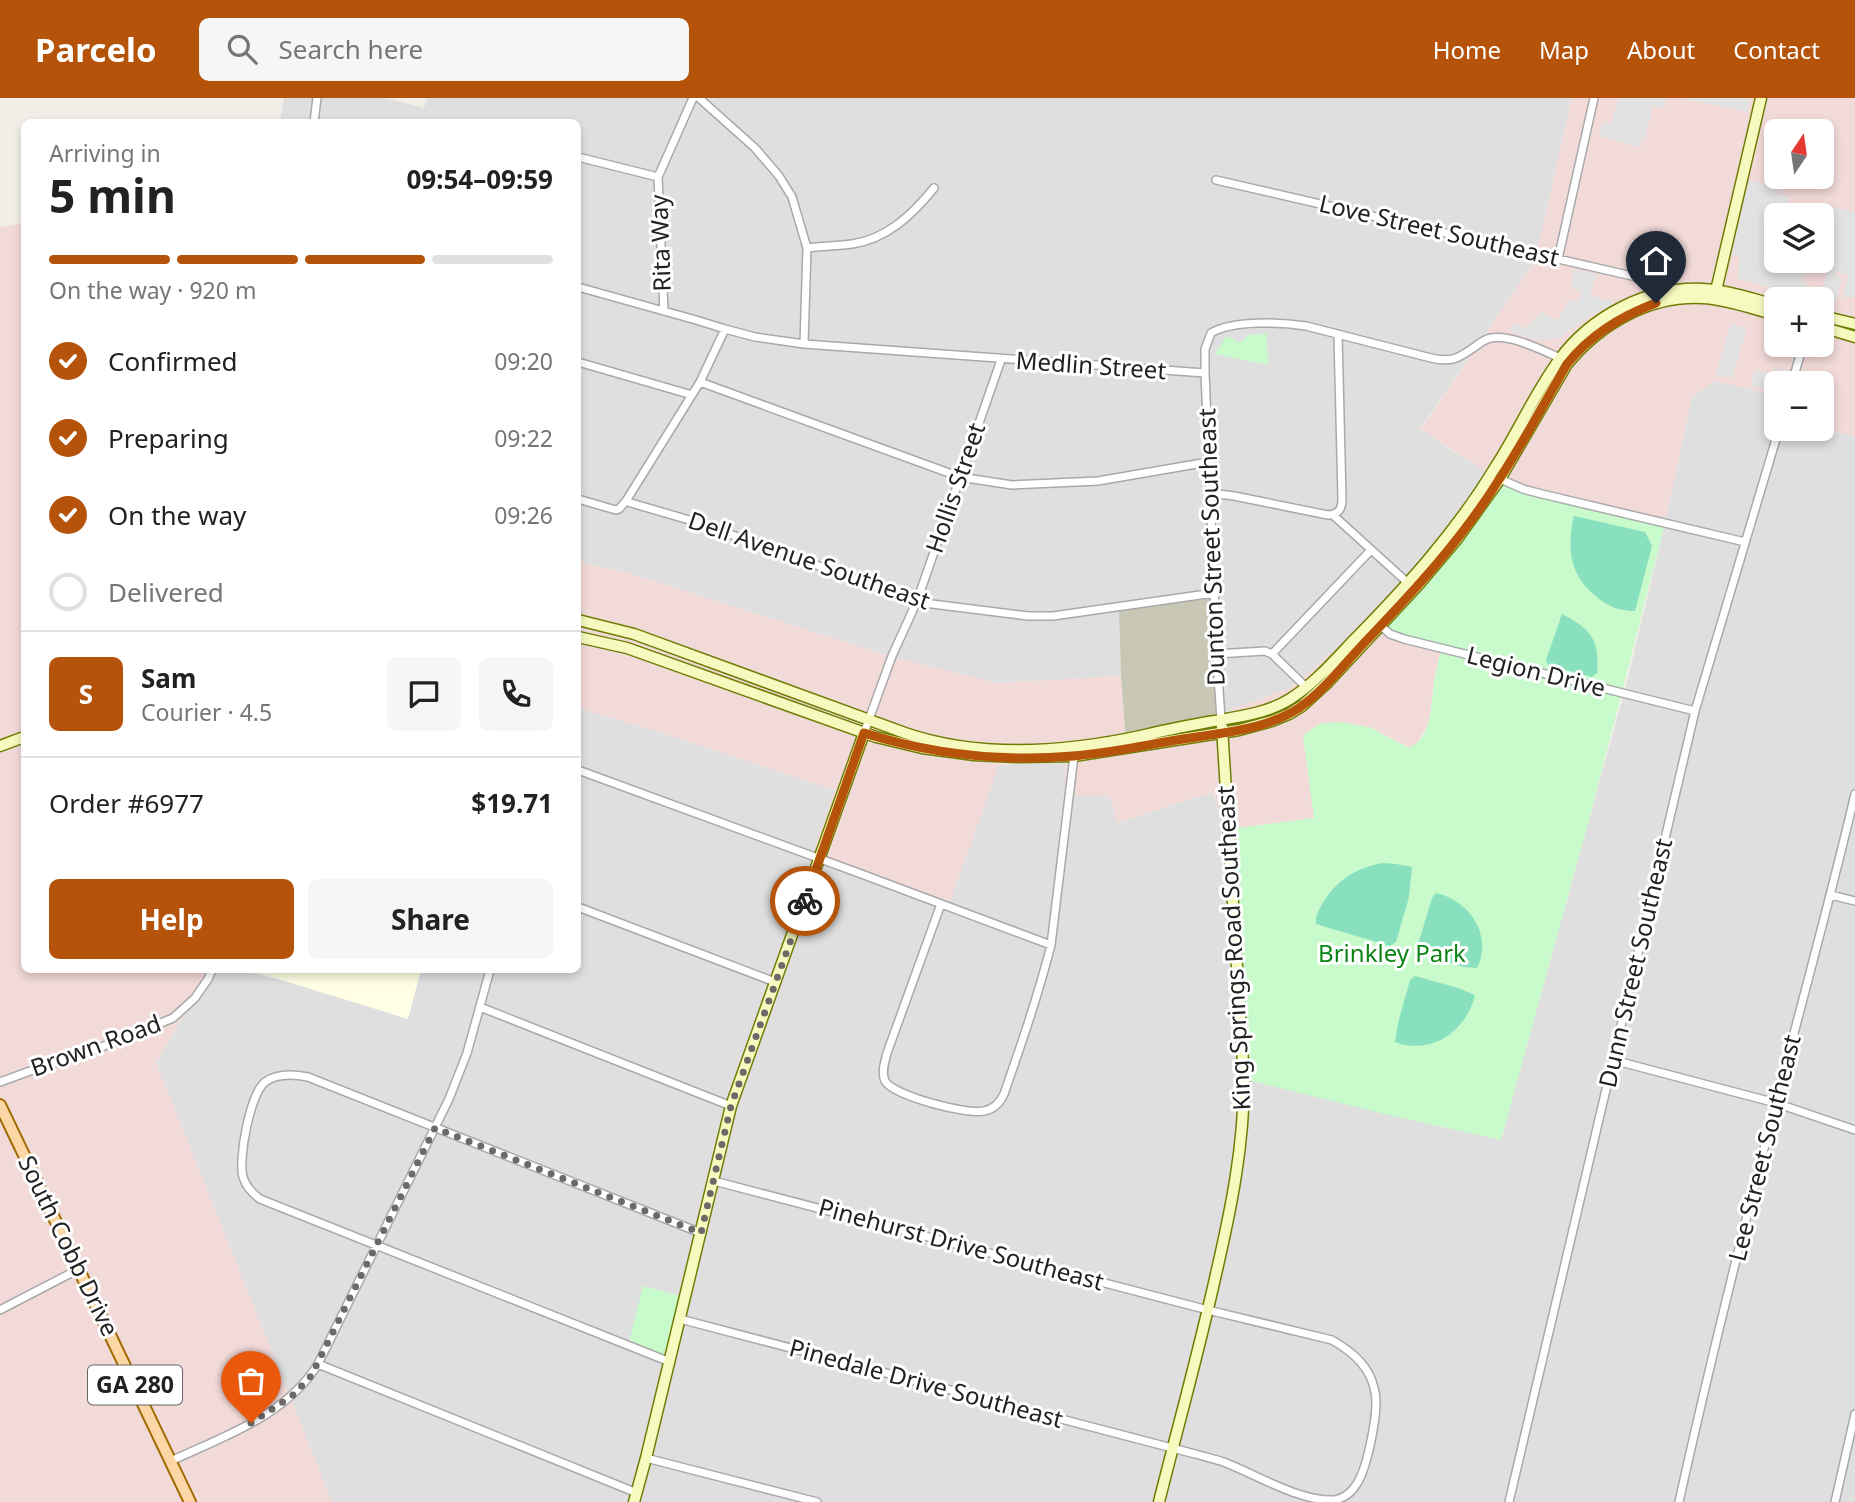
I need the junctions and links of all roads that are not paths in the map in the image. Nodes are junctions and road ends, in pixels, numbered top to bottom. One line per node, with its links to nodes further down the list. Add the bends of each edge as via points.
1 (317, 98): 6 (street)
2 (693, 98): 8 (street, Rita Way)
3 (699, 98): 11 (street, via 779,176 792,197)
4 (1594, 98): 12 (street)
5 (1761, 98): 15 (main road)
6 (314, 119)
7 (581, 159): 8 (street)
8 (658, 177): 17 (street, Rita Way)
9 (1216, 180): 12 (street, Love Street Southeast)
10 (934, 188): 11 (street, via 920,206 878,236 854,244)
11 (807, 248): 25 (street)
12 (1558, 258): 14 (street, Love Street Southeast, via 1643,279)
13 (581, 288): 17 (street, Medlin Street)
14 (1656, 294): 15 (main road, via 1683,289); 26 (main road, via 1611,313)
15 (1715, 295): 16 (main road); 18 (main road); 35 (main road, via 1656,303 1631,312 1593,337 1567,364)
16 (1764, 303)
17 (664, 311): 21 (street, Medlin Street)
18 (1764, 311)
19 (1834, 319): 20 (main road)
20 (1855, 324)
21 (725, 329): 25 (street, Medlin Street); 30 (street)
22 (1834, 331): 24 (main road)
23 (1338, 334): 26 (street, via 1443,361 1499,337); 29 (street, via 1271,323 1218,329 1207,341); 39 (street, via 1342,499 1341,510)
24 (1855, 337)
25 (804, 344): 27 (street, Medlin Street)
26 (1560, 358): 42 (main road, via 1478,496)
27 (1001, 360): 29 (street, Medlin Street); 34 (street, Hollis Street)
28 (581, 363): 31 (street)
29 (1205, 373): 33 (street, Dunton Street Southeast)
30 (700, 382): 31 (street); 34 (street)
31 (692, 395): 38 (street)
32 (1775, 441): 40 (street, Dunn Street Southeast)
33 (1208, 462): 34 (street, via 1098,481 1012,485); 36 (street, Dunton Street Southeast)
34 (960, 477): 44 (street, Hollis Street)
35 (1500, 479): 40 (street, via 1542,494); 46 (main road, via 1439,561)
36 (1210, 493): 39 (street); 43 (street, Dunton Street Southeast)
37 (581, 500): 38 (street, Dell Avenue Southeast, via 616,510)
38 (626, 502): 44 (street, Dell Avenue Southeast, via 696,522)
39 (1333, 515): 41 (street)
40 (1745, 542): 51 (street, Dunn Street Southeast)
41 (1371, 550): 42 (street); 49 (street)
42 (1408, 583): 50 (main road)
43 (1214, 593): 44 (street, Dell Avenue Southeast, via 1053,616); 48 (street, Dunton Street Southeast)
44 (917, 601): 52 (street, Hollis Street)
45 (581, 621): 52 (main road, via 634,634)
46 (1381, 626): 51 (street, Legion Drive, via 1404,639); 55 (main road, via 1301,706 1272,721)
47 (581, 638): 54 (main road, via 627,648)
48 (1216, 654): 49 (street); 53 (street, Dunton Street Southeast)
49 (1272, 654): 50 (street)
50 (1306, 687): 53 (main road, via 1271,708)
51 (1695, 711): 71 (street, Dunn Street Southeast)
52 (869, 718): 53 (main road, via 934,741 1019,749 1073,747); 54 (street, Hollis Street)
53 (1221, 720): 55 (main road, King Springs Road Southeast)
54 (864, 733): 58 (main road, via 974,755); 61 (main road)
55 (1223, 733): 58 (main road); 83 (main road, King Springs Road Southeast, via 1244,1100 1236,1179)
56 (21, 738): 57 (main road)
57 (0, 746)
58 (1074, 756): 66 (street)
59 (581, 771): 61 (street)
60 (1855, 794): 62 (street, Lee Street Southeast)
61 (820, 858): 64 (street); 69 (main road)
62 (1830, 895): 63 (street); 73 (street, Lee Street Southeast)
63 (1855, 901)
64 (940, 904): 66 (street); 66 (street, via 884,1065 885,1080 900,1092 974,1112 1001,1101)
65 (581, 908): 69 (street)
66 (1051, 945)
67 (211, 973): 72 (street, Brown Road, via 195,999 173,1017 82,1055)
68 (489, 973): 70 (street)
69 (775, 982): 75 (main road)
70 (480, 1007): 75 (street); 76 (street, via 461,1069)
71 (1613, 1060): 73 (street); 95 (street, Dunn Street Southeast)
72 (0, 1082)
73 (1776, 1103): 77 (street); 96 (street, Lee Street Southeast)
74 (0, 1105): 81 (main road, South Cobb Drive / GA 280)
75 (731, 1106): 78 (main road)
76 (435, 1128): 79 (street); 80 (street); 80 (street, via 297,1075 272,1078 256,1095 241,1167 251,1192)
77 (1855, 1130)
78 (714, 1181): 79 (main road); 83 (street, Pinehurst Drive Southeast)
79 (701, 1233): 84 (main road)
80 (376, 1245): 85 (street); 86 (street)
81 (79, 1269): 82 (street); 90 (main road, South Cobb Drive / GA 280)
82 (0, 1310)
83 (1208, 1310): 88 (main road, King Springs Road Southeast); 88 (street, Pinehurst Drive Southeast, via 1332,1340 1363,1364 1376,1400 1365,1464 1348,1495 1317,1502 1293,1496 1226,1463)
84 (680, 1319): 85 (main road); 88 (street, Pinedale Drive Southeast)
85 (670, 1362): 89 (main road)
86 (318, 1364): 90 (street, via 302,1387 280,1405); 91 (street)
87 (1855, 1414): 97 (street)
88 (1173, 1448): 94 (main road, King Springs Road Southeast)
89 (646, 1458): 91 (main road); 93 (street)
90 (171, 1461): 92 (main road, South Cobb Drive / GA 280)
91 (635, 1498)
92 (190, 1502)
93 (817, 1502)
94 (1159, 1502)
95 (1509, 1502)
96 (1679, 1502)
97 (1835, 1502)

